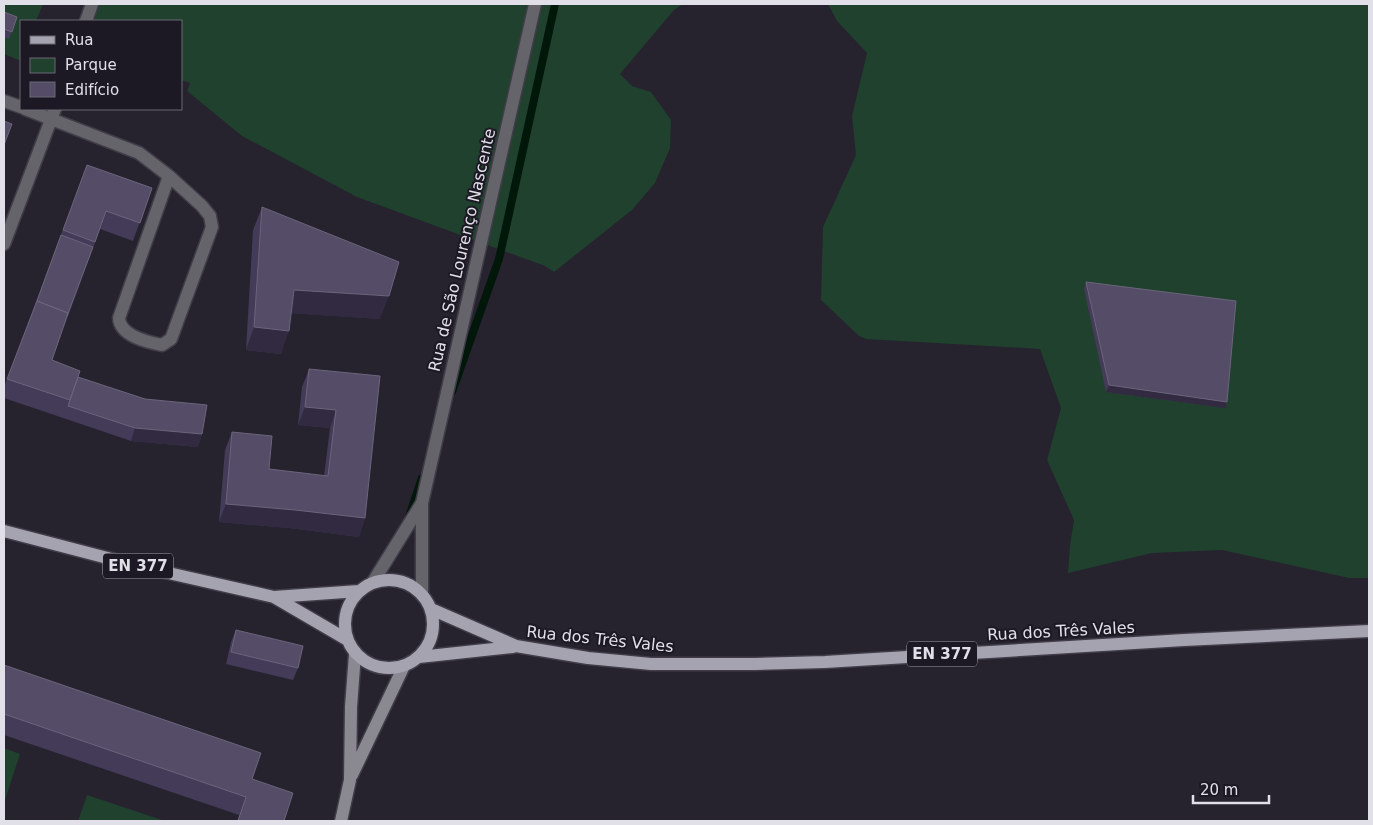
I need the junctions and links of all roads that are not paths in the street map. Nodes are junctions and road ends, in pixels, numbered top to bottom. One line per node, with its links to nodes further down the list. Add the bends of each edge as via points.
1 (92, 4): 3 (street)
2 (535, 4): 10 (street, Rua de São Lourenço Nascente)
3 (86, 20)
4 (4, 100): 5 (street)
5 (20, 107)
6 (31, 110): 7 (street)
7 (53, 114): 8 (street, via 132,150); 9 (street)
8 (169, 176): 8 (street, via 119,318 122,328 129,334 162,345 173,335 212,227 207,211)
9 (4, 244)
10 (422, 503): 12 (street, Rua de São Lourenço Nascente); 14 (street, Rua de São Lourenço Nascente)
11 (4, 531): 15 (main road, Rua dos Três Vales / EN 377)
12 (373, 582): 13 (main road, Rua dos Três Vales / EN 377); 14 (main road, Rua dos Três Vales / EN 377, via 391,579 408,583)
13 (358, 591): 15 (main road, Rua dos Três Vales / EN 377); 18 (main road, via 348,605 344,622)
14 (422, 594): 16 (main road, Rua dos Três Vales / EN 377)
15 (274, 597): 18 (main road, Rua dos Três Vales / EN 377)
16 (431, 609): 19 (main road, Rua dos Três Vales / EN 377); 21 (main road, Rua dos Três Vales / EN 377, via 432,635)
17 (1369, 631): 19 (main road, Rua dos Três Vales / EN 377, via 755,664 651,664)
18 (346, 639): 20 (main road, Rua dos Três Vales / EN 377)
19 (516, 646): 21 (main road, Rua dos Três Vales / EN 377)
20 (355, 654): 22 (main road, Rua dos Três Vales / EN 377, via 370,665 387,669); 23 (street)
21 (419, 657): 22 (main road, Rua dos Três Vales / EN 377)
22 (404, 666): 23 (street)
23 (350, 780): 24 (street)
24 (341, 821)

